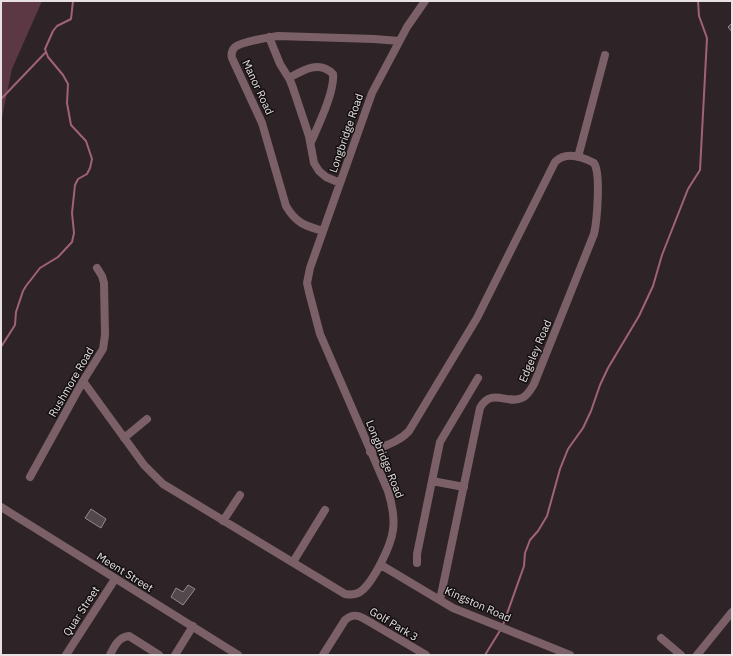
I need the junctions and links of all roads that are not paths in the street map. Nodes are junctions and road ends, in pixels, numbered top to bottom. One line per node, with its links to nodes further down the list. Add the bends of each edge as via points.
1 (425, 1): 3 (street, Longbridge Road)
2 (269, 37): 3 (street, Manor Road); 5 (street); 9 (street, Manor Road, via 239,45 232,50 232,58 262,123 286,206 301,224)
3 (399, 41): 8 (street, Longbridge Road, via 372,93)
4 (605, 55): 7 (street)
5 (289, 78): 6 (street); 6 (street, via 306,69 319,66 333,74 333,83)
6 (310, 142): 8 (street, via 314,163 319,171)
7 (578, 157): 15 (street, Edgeley Road, via 562,156 555,162 477,318 410,430 399,440); 18 (street, Edgeley Road, via 594,162 597,168 597,218 591,242 529,392 516,400 491,398 482,405)
8 (340, 183): 9 (street, Longbridge Road)
9 (323, 231): 15 (street, Longbridge Road, via 310,268 308,292 320,334)
10 (98, 268): 12 (street, Rushmore Road, via 104,283 104,343 100,355)
11 (478, 378): 17 (street, via 440,442)
12 (83, 381): 14 (street, Longbridge Road); 16 (street, Rushmore Road)
13 (146, 419): 14 (street)
14 (124, 438): 22 (street, Longbridge Road, via 157,479)
15 (370, 452): 25 (street, Longbridge Road, via 391,500 394,518 393,532)
16 (30, 478)
17 (432, 481): 18 (street); 24 (street)
18 (464, 487): 27 (street, Edgeley Road)
19 (240, 495): 22 (street)
20 (1, 507): 26 (street, Meent Street)
21 (325, 510): 23 (street)
22 (223, 521): 23 (street, Longbridge Road)
23 (293, 562): 25 (street, Longbridge Road, via 338,590 351,595 365,587)
24 (417, 563)
25 (380, 565): 27 (street, Kingston Road)
26 (115, 579): 29 (street, Meent Street); 31 (street, Quar Street)
27 (440, 600): 38 (street, Kingston Road, via 453,608)
28 (732, 612): 40 (street)
29 (193, 626): 34 (street); 35 (street, Meent Street)
30 (661, 638): 39 (street)
31 (66, 655)
32 (110, 655): 33 (street, via 120,639 128,636)
33 (159, 655)
34 (175, 655)
35 (238, 655)
36 (323, 655): 37 (street, Golf Park 3, via 345,620 356,615)
37 (426, 655)
38 (570, 655)
39 (681, 655)
40 (697, 655)

